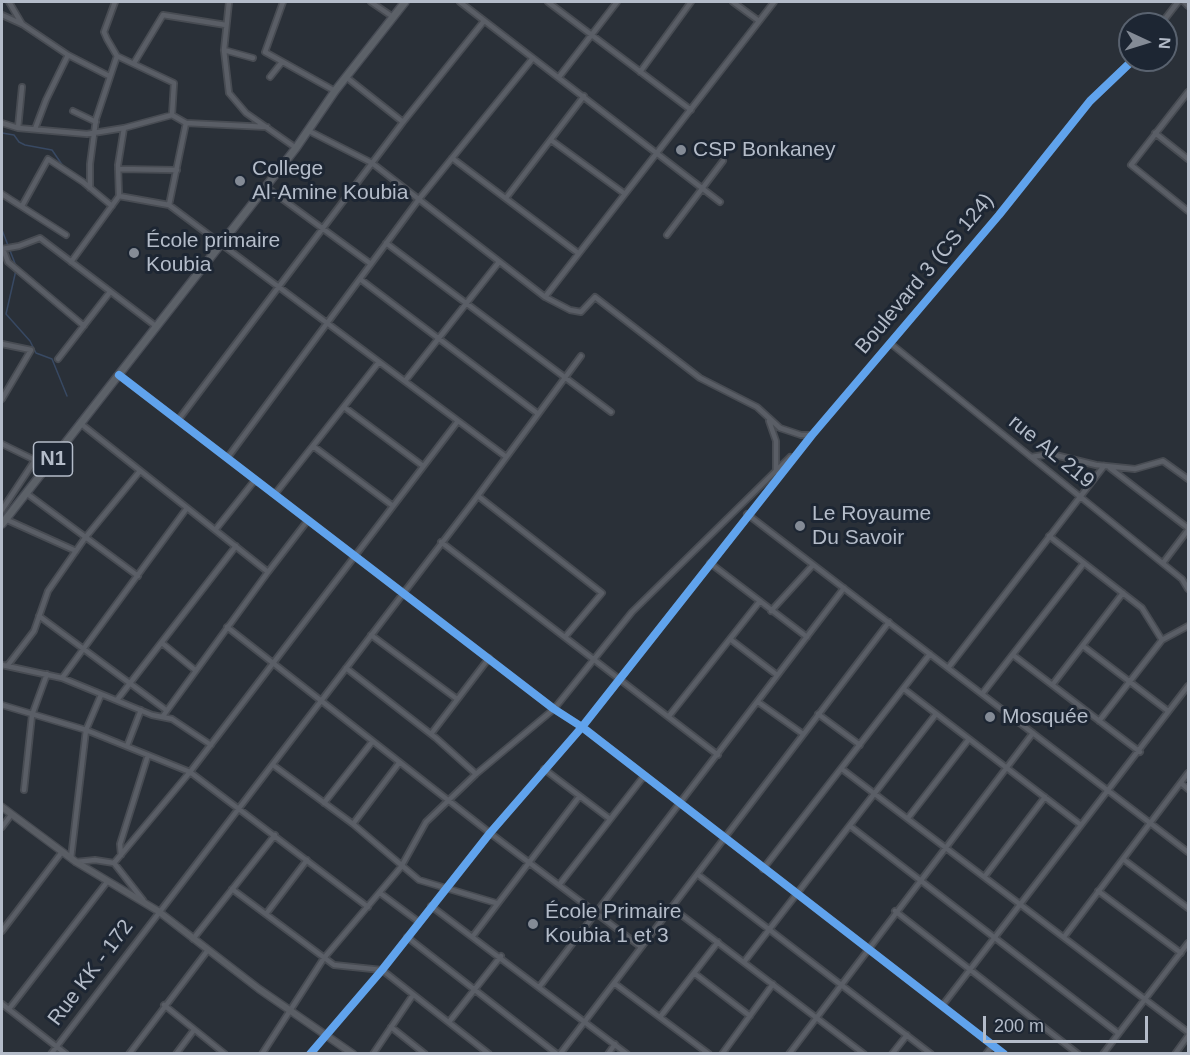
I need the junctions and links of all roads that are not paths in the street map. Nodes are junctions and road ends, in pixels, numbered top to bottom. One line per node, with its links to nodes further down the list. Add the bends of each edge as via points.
1 (9, 2): 19 (street)
2 (113, 2): 24 (street, via 104,32)
3 (229, 2): 20 (street)
4 (283, 2): 27 (street, via 265,51)
5 (370, 2): 16 (street)
6 (405, 2): 16 (main road, N1)
7 (460, 2): 17 (street)
8 (548, 2): 21 (street)
9 (617, 2): 21 (street)
10 (691, 2): 29 (street)
11 (733, 2): 18 (street)
12 (774, 2): 18 (street)
13 (1184, 2): 14 (street)
14 (1188, 6)
15 (2, 15): 19 (street)
16 (393, 17): 33 (main road, N1)
17 (484, 21): 26 (street); 43 (street)
18 (759, 21): 39 (street)
19 (22, 24): 23 (street)
20 (226, 25): 22 (street); 28 (street, via 163,15)
21 (591, 35): 29 (street); 34 (street)
22 (224, 50): 25 (street); 47 (street, via 226,82 233,100)
23 (68, 55): 31 (street); 48 (street)
24 (117, 56): 28 (street); 31 (street)
25 (253, 58)
26 (533, 58): 34 (street); 56 (street)
27 (282, 62): 32 (street); 36 (street)
28 (134, 63): 41 (street, via 174,83)
29 (640, 72): 39 (street)
30 (1120, 72): 94 (street, Boulevard 3 (CS 124), via 1090,101)
31 (109, 76): 42 (street)
32 (270, 77)
33 (346, 77): 36 (main road, N1); 43 (street)
34 (559, 77): 38 (street)
35 (22, 87): 46 (street)
36 (335, 91): 50 (main road, N1)
37 (1188, 94): 52 (street)
38 (584, 96): 53 (street); 55 (street)
39 (691, 110): 55 (street)
40 (73, 111): 42 (street)
41 (172, 115): 45 (street); 49 (street)
42 (96, 122): 51 (street)
43 (404, 122): 59 (street)
44 (2, 123): 46 (street)
45 (186, 123): 47 (street); 61 (street)
46 (18, 128): 48 (street)
47 (267, 128): 54 (street)
48 (35, 129): 51 (street)
49 (124, 129): 51 (street); 60 (street)
50 (309, 131): 54 (main road, N1); 59 (street)
51 (96, 132): 63 (street)
52 (1155, 133): 57 (street); 74 (street, via 1131,165)
53 (551, 140): 66 (street); 68 (street)
54 (296, 147): 62 (main road, N1)
55 (657, 154): 64 (street); 66 (street)
56 (452, 158): 68 (street); 69 (street)
57 (1188, 159)
58 (723, 161): 64 (street)
59 (372, 163): 69 (street); 75 (street)
60 (118, 169): 61 (street); 67 (street)
61 (177, 170): 71 (street)
62 (266, 187): 75 (street); 78 (main road, N1)
63 (90, 188): 72 (street, via 48,159); 73 (street)
64 (702, 188): 70 (street); 77 (street)
65 (2, 194): 72 (street)
66 (625, 194): 81 (street)
67 (119, 196): 71 (street); 73 (street)
68 (506, 198): 81 (street)
69 (419, 199): 79 (street); 83 (street)
70 (720, 202)
71 (169, 205): 78 (street)
72 (22, 206): 76 (street)
73 (112, 206): 82 (street)
74 (1188, 211)
75 (324, 230): 84 (street); 86 (street)
76 (66, 235)
77 (667, 235)
78 (221, 243): 86 (street); 92 (main road, N1)
79 (386, 243): 84 (street); 89 (street)
80 (2, 250): 82 (street, via 40,238); 91 (street, via 8,262)
81 (578, 253): 88 (street)
82 (71, 262): 87 (street)
83 (499, 262): 88 (street); 89 (street)
84 (371, 264): 85 (street)
85 (360, 279): 90 (street); 93 (street)
86 (280, 287): 90 (street); 107 (street)
87 (110, 292): 91 (street); 92 (street)
88 (545, 297): 106 (street, via 581,312 595,297 700,378 757,407)
89 (465, 304): 93 (street); 100 (street)
90 (327, 323): 98 (street); 114 (street)
91 (84, 326): 97 (street)
92 (157, 327): 99 (main road, N1)
93 (438, 338): 101 (street); 105 (street)
94 (890, 343): 110 (street, Boulevard 3 (CS 124)); 116 (street, rue AL 219)
95 (2, 344): 102 (street, via 31,350)
96 (581, 356): 100 (street, Rue KK - 172)
97 (58, 359)
98 (379, 362): 101 (street); 103 (street)
99 (119, 375): 107 (street); 109 (main road, N1)
100 (564, 377): 104 (street); 105 (street, Rue KK - 172)
101 (405, 381): 108 (street)
102 (2, 399)
103 (344, 407): 113 (street); 119 (street)
104 (611, 412)
105 (537, 413): 115 (street, Rue KK - 172)
106 (766, 416): 110 (street, via 790,433); 122 (street, via 776,441)
107 (179, 419): 114 (street)
108 (458, 420): 115 (street); 119 (street)
109 (80, 423): 118 (main road, N1); 121 (street)
110 (812, 435): 111 (street, Boulevard 3 (CS 124))
111 (806, 443): 122 (street); 125 (street, Boulevard 3 (CS 124))
112 (2, 444): 117 (street)
113 (313, 446): 127 (street); 130 (street)
114 (228, 456): 124 (street)
115 (505, 456): 128 (street, Rue KK - 172)
116 (1031, 457): 120 (street, via 1051,454); 129 (street, rue AL 219)
117 (34, 460): 118 (street); 132 (street)
118 (47, 466): 126 (main road, N1)
119 (423, 466): 130 (street)
120 (1106, 466): 123 (street, via 1140,470 1163,460); 129 (street); 136 (street)
121 (140, 471): 131 (street); 139 (street)
122 (776, 471): 125 (street); 171 (street, via 632,612)
123 (1188, 479)
124 (255, 480): 127 (street); 137 (street)
125 (776, 480): 133 (street, Boulevard 3 (CS 124))
126 (26, 493): 135 (main road, N1); 139 (street)
127 (275, 494): 134 (street)
128 (478, 496): 140 (street, Rue KK - 172); 161 (street, via 602,593)
129 (1080, 496): 138 (street); 146 (street, rue AL 219)
130 (393, 506): 143 (street)
131 (187, 508): 137 (street); 149 (street)
132 (2, 510)
133 (747, 514): 144 (street, Boulevard 3 (CS 124)); 147 (street)
134 (308, 520): 143 (street); 148 (street)
135 (3, 521): 142 (street)
136 (1188, 529): 146 (street)
137 (216, 530): 141 (street)
138 (1049, 536): 145 (street); 176 (street)
139 (85, 538): 142 (street); 149 (street)
140 (441, 542): 152 (street, Rue KK - 172); 161 (street)
141 (236, 546): 148 (street); 165 (street)
142 (76, 551): 156 (street, via 48,591)
143 (355, 556): 152 (street); 172 (street)
144 (710, 563): 154 (street); 180 (street, Boulevard 3 (CS 124))
145 (1084, 563): 153 (street); 169 (street)
146 (1163, 563): 151 (street, rue AL 219, via 1182,579)
147 (813, 564): 150 (street); 155 (street)
148 (268, 572): 159 (street)
149 (138, 576): 167 (street)
150 (844, 588): 157 (street); 162 (street)
151 (1188, 590)
152 (403, 592): 160 (street, Rue KK - 172); 170 (street)
153 (1123, 593): 164 (street, via 1144,611); 166 (street)
154 (760, 602): 155 (street); 163 (street)
155 (771, 610): 162 (street)
156 (39, 615): 167 (street); 174 (street, via 34,631)
157 (889, 622): 168 (street); 198 (street)
158 (1188, 626): 164 (street)
159 (227, 627): 172 (street); 177 (street)
160 (370, 635): 175 (street, Rue KK - 172); 189 (street)
161 (565, 637): 171 (street)
162 (807, 637): 179 (street)
163 (730, 639): 179 (street); 202 (street)
164 (1162, 640): 182 (street)
165 (162, 643): 177 (street); 183 (street)
166 (1083, 646): 182 (street); 184 (street)
167 (84, 649): 181 (street); 183 (street)
168 (930, 654): 176 (street); 186 (street)
169 (1013, 655): 184 (street); 187 (street)
170 (489, 658): 189 (street); 194 (street)
171 (594, 659): 180 (street); 194 (street)
172 (273, 663): 191 (street); 211 (street)
173 (2, 665): 174 (street)
174 (8, 665): 178 (street)
175 (346, 668): 191 (street, Rue KK - 172); 207 (street)
176 (948, 668): 187 (street)
177 (195, 670): 196 (street)
178 (47, 674): 181 (street); 200 (street)
179 (777, 675): 192 (street)
180 (618, 677): 202 (street); 204 (street, Boulevard 3 (CS 124))
181 (62, 678): 188 (street)
182 (1130, 681): 197 (street); 203 (street)
183 (130, 684): 190 (street); 196 (street)
184 (1053, 684): 203 (street)
185 (1188, 686): 197 (street)
186 (904, 689): 199 (street); 212 (street)
187 (982, 694): 206 (street)
188 (101, 695): 190 (street); 205 (street)
189 (457, 699): 207 (street)
190 (117, 700): 195 (street)
191 (320, 700): 210 (street); 218 (street, Rue KK - 172)
192 (758, 702): 208 (street); 216 (street)
193 (2, 705): 200 (street)
194 (554, 709): 204 (street); 224 (street)
195 (141, 710): 201 (street); 213 (street)
196 (166, 710): 201 (street)
197 (1168, 711): 214 (street)
198 (818, 714): 208 (street); 212 (street)
199 (936, 714): 209 (street); 230 (street)
200 (32, 715): 205 (street); 228 (street)
201 (163, 716): 211 (street)
202 (669, 716): 216 (street)
203 (1099, 721): 214 (street)
204 (582, 727): 220 (street, Boulevard 3 (CS 124)); 225 (street)
205 (86, 730): 213 (street); 254 (street)
206 (1033, 733): 219 (street); 229 (street)
207 (430, 734): 224 (street)
208 (803, 734): 248 (street)
209 (969, 738): 219 (street); 239 (street)
210 (372, 742): 217 (street); 234 (street)
211 (211, 745): 222 (street)
212 (860, 745): 221 (street)
213 (127, 746): 215 (street)
214 (1140, 752): 229 (street)
215 (148, 755): 222 (street); 252 (street, via 120,844)
216 (718, 755): 235 (street)
217 (399, 763): 233 (street); 242 (street)
218 (273, 765): 234 (street); 237 (street, Rue KK - 172)
219 (1006, 767): 232 (street); 249 (street)
220 (544, 770): 231 (street); 246 (street, Boulevard 3 (CS 124))
221 (842, 770): 230 (street); 259 (street)
222 (190, 772): 237 (street); 252 (street)
223 (1188, 773): 226 (street)
224 (476, 774): 233 (street)
225 (644, 776): 235 (street); 240 (street)
226 (1181, 783): 227 (street); 241 (street)
227 (1188, 789)
228 (24, 790)
229 (1109, 791): 241 (street); 243 (street)
230 (874, 794): 239 (street); 244 (street)
231 (579, 797): 240 (street); 256 (street)
232 (1045, 797): 243 (street); 261 (street)
233 (449, 800): 246 (street); 258 (street, via 426,822)
234 (324, 803): 242 (street)
235 (680, 805): 248 (street); 280 (street)
236 (2, 807): 238 (street)
237 (240, 809): 247 (street); 278 (street, Rue KK - 172)
238 (11, 814): 245 (street); 250 (street)
239 (908, 818): 249 (street)
240 (610, 819): 264 (street)
241 (1150, 822): 251 (street); 253 (street)
242 (352, 824): 258 (street)
243 (1081, 825): 271 (street)
244 (850, 826): 262 (street); 269 (street)
245 (2, 827)
246 (490, 833): 256 (street); 266 (street, Boulevard 3 (CS 124))
247 (275, 835): 255 (street); 265 (street)
248 (724, 838): 259 (street); 260 (street)
249 (945, 846): 261 (street); 262 (street)
250 (62, 852): 254 (street); 283 (street)
251 (1188, 852)
252 (121, 855): 257 (street)
253 (1124, 859): 267 (street); 276 (street)
254 (73, 860): 257 (street); 263 (street)
255 (307, 860): 274 (street); 279 (street)
256 (528, 862): 264 (street); 270 (street)
257 (114, 863): 272 (street)
258 (401, 867): 266 (street, via 419,880); 268 (street)
259 (764, 869): 269 (street)
260 (697, 874): 275 (street); 282 (street)
261 (985, 876): 271 (street)
262 (920, 879): 277 (street); 286 (street)
263 (107, 882): 272 (street); 311 (street)
264 (559, 885): 280 (street)
265 (232, 889): 279 (street); 288 (street)
266 (448, 889): 270 (street); 273 (street, Boulevard 3 (CS 124))
267 (1098, 891): 287 (street); 294 (street)
268 (380, 893): 274 (street); 281 (street)
269 (797, 895): 282 (street); 292 (street)
270 (496, 903): 284 (street)
271 (1021, 903): 286 (street); 287 (street)
272 (147, 905): 278 (street)
273 (431, 906): 281 (street, Boulevard 3 (CS 124)); 284 (street)
274 (368, 907): 296 (street)
275 (671, 908): 289 (street); 291 (street)
276 (1188, 908)
277 (895, 911): 292 (street); 299 (street)
278 (158, 912): 288 (street); 326 (street, Rue KK - 172)
279 (266, 914): 296 (street)
280 (597, 914): 291 (street); 304 (street)
281 (419, 922): 285 (street, Boulevard 3 (CS 124))
282 (770, 930): 297 (street); 303 (street)
283 (2, 931)
284 (473, 936): 295 (street)
285 (407, 937): 298 (street, Boulevard 3 (CS 124)); 305 (street)
286 (995, 937): 299 (street); 320 (street)
287 (1064, 937): 307 (street)
288 (193, 939): 293 (street)
289 (718, 942): 297 (street); 300 (street)
290 (1188, 943): 294 (street)
291 (642, 947): 301 (street)
292 (867, 948): 303 (street); 310 (street)
293 (208, 950): 309 (street); 312 (street)
294 (1181, 953): 307 (street)
295 (501, 956): 304 (street); 305 (street)
296 (324, 958): 298 (street, via 340,966); 312 (street)
297 (744, 962): 302 (street)
298 (382, 970): 306 (street); 322 (street, Boulevard 3 (CS 124))
299 (968, 971): 310 (street); 349 (street)
300 (694, 973): 313 (street); 314 (street)
301 (614, 983): 314 (street); 316 (street)
302 (773, 984): 313 (street); 315 (street)
303 (840, 984): 315 (street); 323 (street)
304 (540, 986): 316 (street)
305 (474, 989): 317 (street); 338 (street)
306 (413, 995): 317 (street); 318 (street)
307 (1145, 998): 320 (street); 321 (street)
308 (2, 1004): 311 (street)
309 (164, 1005): 319 (street); 329 (street)
310 (942, 1006): 325 (street)
311 (9, 1009): 326 (street)
312 (288, 1010): 322 (street); 332 (street)
313 (750, 1016): 342 (street)
314 (660, 1017): 341 (street)
315 (816, 1018): 343 (street); 344 (street)
316 (586, 1020): 324 (street); 338 (street)
317 (449, 1023): 337 (street)
318 (391, 1027): 335 (street); 336 (street)
319 (194, 1030): 330 (street); 331 (street)
320 (1118, 1033): 350 (street)
321 (1188, 1034): 351 (street)
322 (326, 1035): 333 (street, Boulevard 3 (CS 124)); 334 (street)
323 (907, 1035): 345 (street); 346 (street)
324 (615, 1044): 339 (street); 340 (street)
325 (993, 1045): 347 (street); 348 (street)
326 (56, 1046): 327 (street, Rue KK - 172); 328 (street)
327 (51, 1053)
328 (66, 1053)
329 (128, 1053)
330 (176, 1053)
331 (225, 1053)
332 (263, 1053)
333 (310, 1053)
334 (353, 1053)
335 (373, 1053)
336 (425, 1053)
337 (489, 1053)
338 (558, 1053)
339 (608, 1053)
340 (627, 1053)
341 (709, 1053)
342 (722, 1053)
343 (789, 1053)
344 (864, 1053)
345 (892, 1053)
346 (931, 1053)
347 (987, 1053)
348 (1004, 1053)
349 (1078, 1053)
350 (1103, 1053)
351 (1175, 1053)

